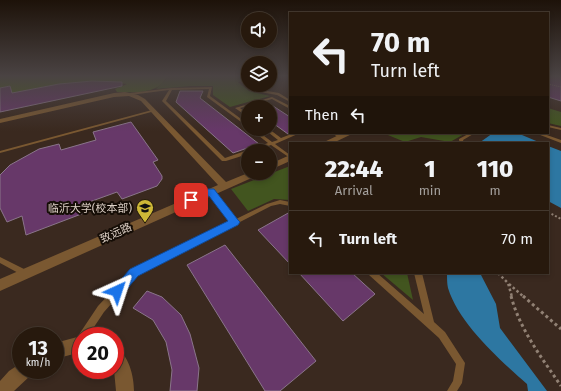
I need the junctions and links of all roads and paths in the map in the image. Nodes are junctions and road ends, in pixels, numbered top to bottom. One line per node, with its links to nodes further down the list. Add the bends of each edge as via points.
1 (126, 94): 15 (street)
2 (131, 94): 11 (street, via 143,100)
3 (168, 94): 32 (lane, via 164,102 224,160)
4 (209, 94): 12 (lane)
5 (273, 94): 6 (lane)
6 (280, 96): 7 (lane); 8 (lane)
7 (272, 98): 9 (lane); 10 (lane)
8 (289, 100)
9 (289, 107)
10 (237, 108): 12 (lane); 13 (lane)
11 (153, 111): 31 (lane); 37 (street)
12 (228, 111): 14 (lane); 16 (lane)
13 (241, 111)
14 (223, 113)
15 (0, 121)
16 (241, 121)
17 (549, 126): 18 (lane)
18 (561, 129)
19 (296, 134): 25 (lane)
20 (471, 134): 27 (lane)
21 (540, 134): 28 (lane)
22 (337, 135): 26 (street)
23 (262, 136): 29 (lane)
24 (276, 136): 25 (lane)
25 (281, 140): 29 (lane)
26 (327, 142)
27 (462, 142)
28 (561, 142)
29 (272, 143): 30 (lane); 33 (lane)
30 (269, 144)
31 (0, 152)
32 (241, 154)
33 (289, 156)
34 (289, 157): 35 (street)
35 (277, 163)
36 (241, 179): 37 (street, 致远路)
37 (224, 186): 38 (street, 致远路)
38 (211, 192): 42 (lane); 44 (street, 致远路)
39 (289, 204): 42 (lane, via 280,202 269,205)
40 (549, 212): 41 (path)
41 (561, 218)
42 (235, 222): 51 (lane, via 134,273 101,309)
43 (0, 260): 44 (lane)
44 (25, 273): 49 (street, 致远路)
45 (373, 274): 50 (lane)
46 (418, 274): 50 (lane)
47 (499, 274): 48 (path)
48 (508, 283): 52 (path); 55 (path, via 516,312 535,348)
49 (0, 285)
50 (430, 324): 58 (lane, via 442,335 461,363 457,383)
51 (90, 327)
52 (561, 329)
53 (14, 379): 56 (street)
54 (124, 379): 57 (street)
55 (561, 386)
56 (2, 389)
57 (124, 391)
58 (452, 391)

